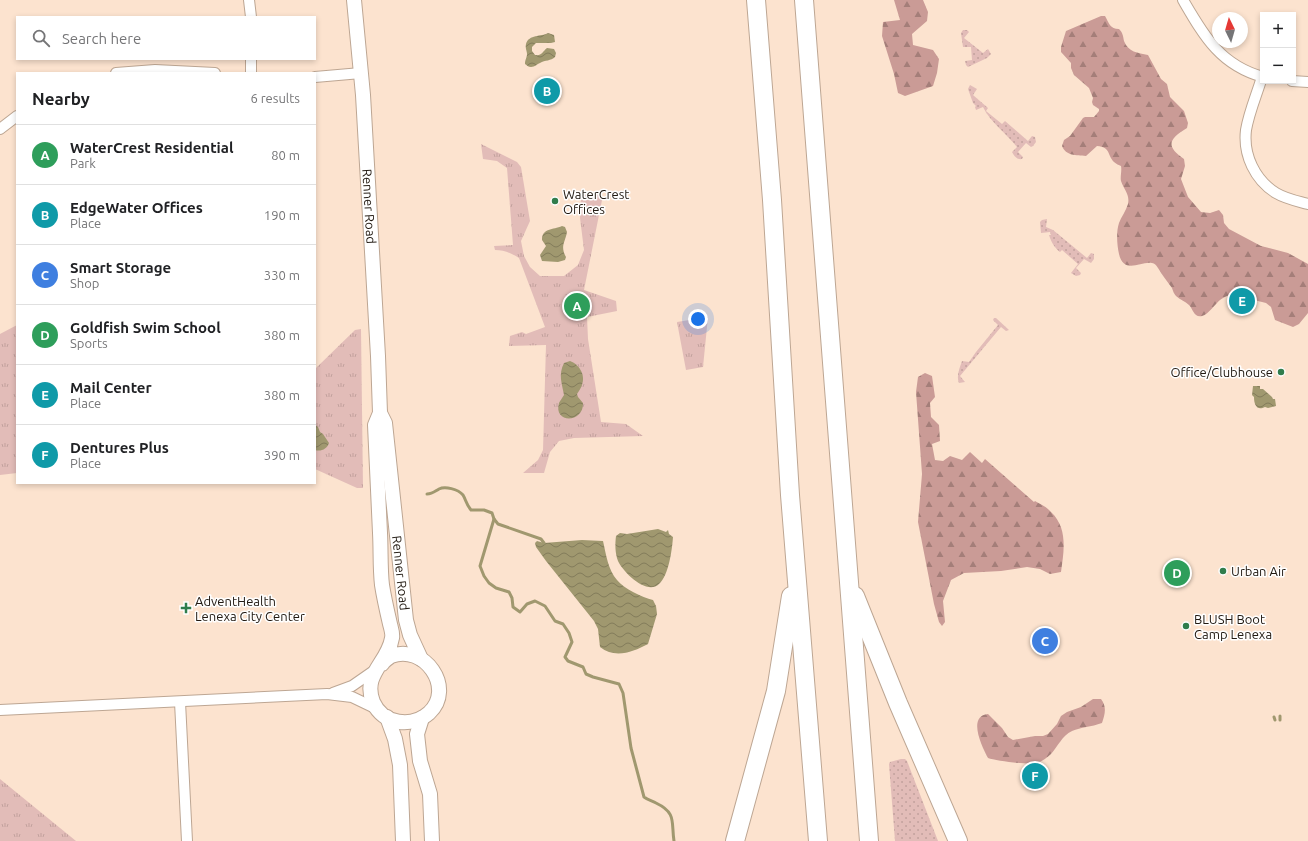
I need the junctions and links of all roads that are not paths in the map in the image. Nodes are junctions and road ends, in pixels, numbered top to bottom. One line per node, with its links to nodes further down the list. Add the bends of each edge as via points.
1 (249, 0): 6 (street)
2 (354, 0): 11 (main road, Renner Road)
3 (756, 0): 21 (highway, via 772,200)
4 (804, 0): 22 (highway)
5 (1183, 0): 12 (street, via 1206,38 1218,52 1242,69)
6 (251, 16)
7 (252, 60): 10 (street)
8 (129, 72): 9 (street)
9 (195, 72)
10 (251, 72)
11 (361, 73): 13 (street); 20 (main road, Renner Road)
12 (1260, 76)
13 (316, 77)
14 (1296, 81): 15 (street)
15 (1308, 82)
16 (1260, 84): 19 (street, via 1246,129 1246,146 1251,164 1260,179 1275,193)
17 (16, 117): 18 (street)
18 (0, 129)
19 (1308, 204)
20 (380, 413): 23 (main road, Renner Road, via 385,423 406,620); 24 (main road, Renner Road, via 375,424 382,585 392,638)
21 (795, 566): 33 (highway, via 776,691); 34 (highway)
22 (849, 582): 35 (highway); 36 (highway, via 898,704)
23 (421, 659): 24 (main road, via 403,654 391,656); 29 (main road, Renner Road, via 428,663 436,674 439,687 437,700 430,712)
24 (379, 667): 25 (street, via 352,686); 28 (main road, Renner Road, via 372,677 370,690 374,703)
25 (327, 694): 26 (street); 28 (street, via 352,697)
26 (180, 702): 27 (street); 30 (street)
27 (0, 710)
28 (382, 713): 29 (main road, via 393,721 406,723); 31 (main road, Renner Road, via 395,738 400,765)
29 (422, 718): 32 (main road, Renner Road, via 417,734 420,761 430,794)
30 (187, 841)
31 (403, 841)
32 (432, 841)
33 (735, 841)
34 (818, 841)
35 (869, 841)
36 (958, 841)

